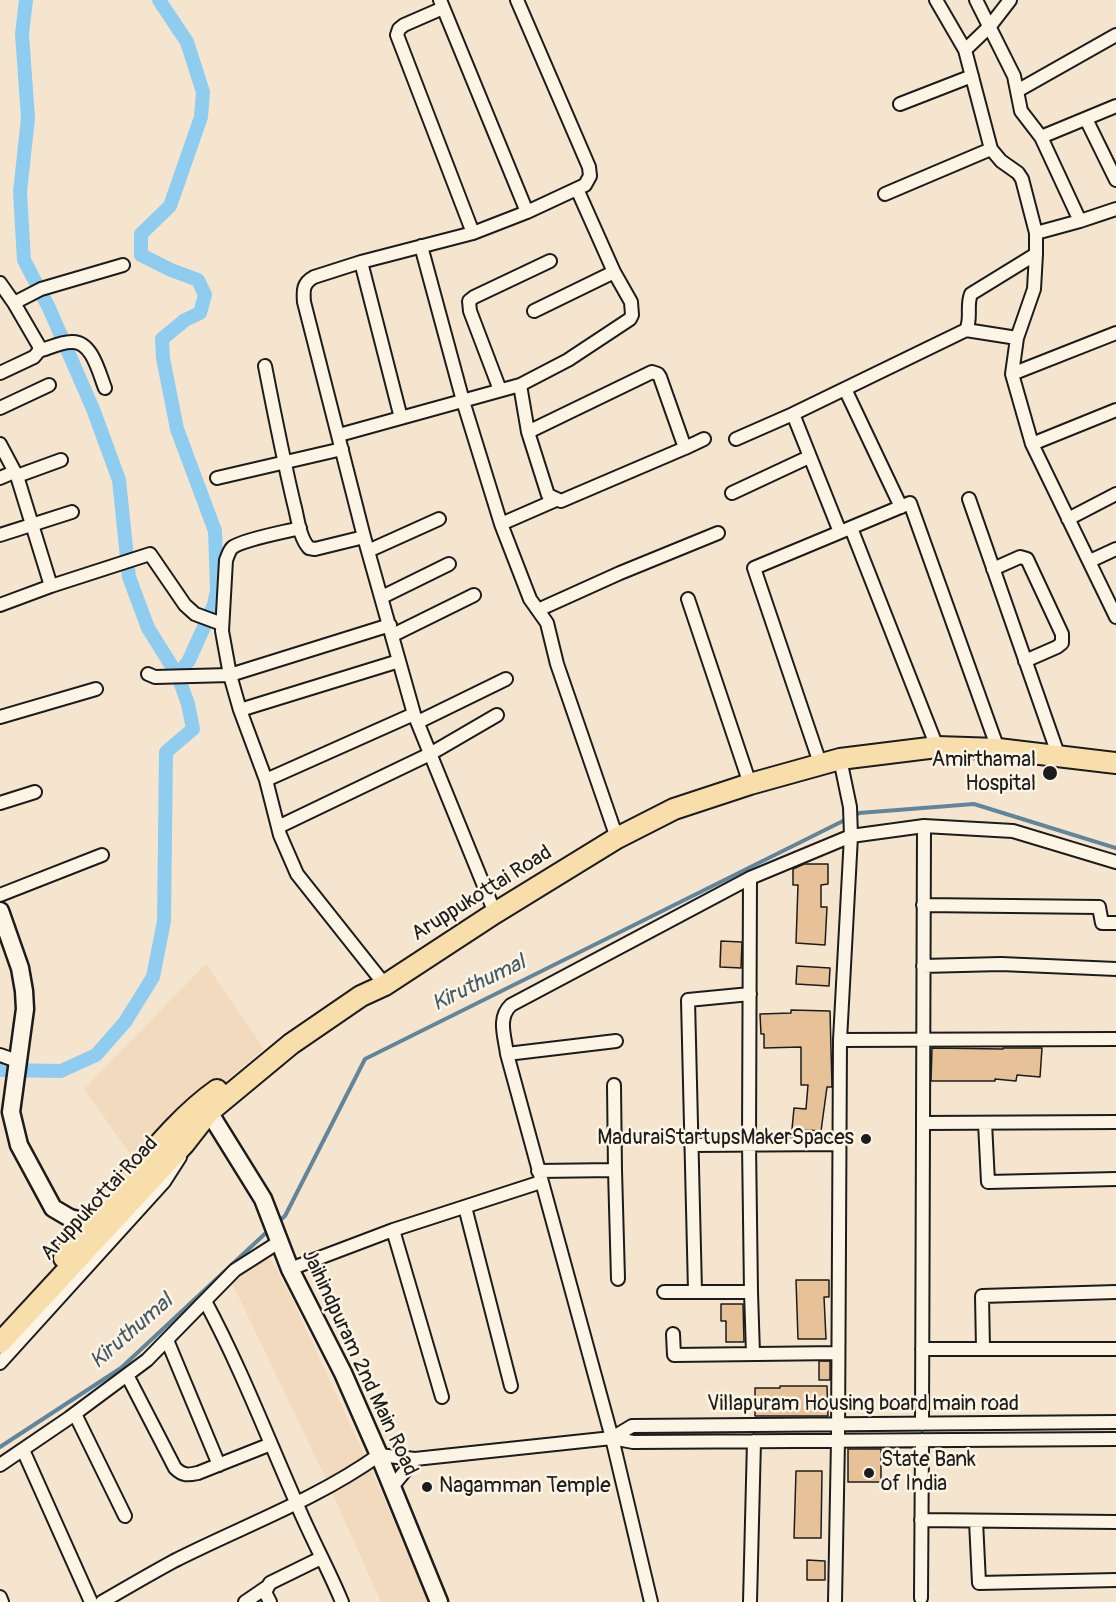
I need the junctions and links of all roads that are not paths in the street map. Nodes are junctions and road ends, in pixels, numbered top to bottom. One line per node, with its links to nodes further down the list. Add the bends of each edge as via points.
1 (517, 0): 17 (street, via 589,167 588,181)
2 (936, 0): 8 (street)
3 (976, 0): 6 (street)
4 (1010, 0): 6 (street)
5 (442, 4): 20 (street); 22 (street, via 404,25 397,35)
6 (990, 26): 8 (street); 10 (street)
7 (1116, 35): 10 (street)
8 (965, 50): 9 (street)
9 (972, 76): 11 (street); 15 (street)
10 (1017, 91): 14 (street, via 1021,111)
11 (900, 104)
12 (1116, 106): 13 (street)
13 (1086, 118): 14 (street); 16 (street)
14 (1041, 136): 21 (street)
15 (991, 149): 18 (street); 23 (street, via 1022,179)
16 (1116, 180)
17 (577, 189): 20 (street); 29 (street)
18 (885, 194)
19 (1116, 208): 21 (street)
20 (527, 212): 22 (street)
21 (1080, 221): 23 (street)
22 (474, 233): 24 (street)
23 (1036, 233): 25 (street)
24 (421, 246): 27 (street); 45 (street)
25 (1036, 254): 33 (street, via 971,294); 35 (street, via 1034,289)
26 (550, 261): 44 (street, via 469,301)
27 (361, 262): 49 (street); 51 (street, via 314,277 306,281 303,290)
28 (123, 265): 31 (street, via 41,289)
29 (614, 272): 32 (street); 41 (street, via 631,302 630,319 568,360)
30 (0, 283): 31 (street)
31 (14, 303): 36 (street)
32 (534, 312)
33 (966, 330): 35 (street); 43 (street)
34 (1116, 333): 39 (street)
35 (1017, 338): 39 (street)
36 (39, 351): 38 (street); 42 (street, via 69,342 85,346)
37 (265, 366): 60 (street)
38 (0, 373)
39 (1012, 374): 55 (street)
40 (49, 385): 46 (street)
41 (520, 385): 44 (street); 50 (street)
42 (105, 388)
43 (845, 388): 48 (street); 68 (street)
44 (500, 390): 45 (street)
45 (462, 401): 49 (street); 73 (street)
46 (0, 408)
47 (1116, 410): 55 (street)
48 (793, 414): 53 (street); 58 (street)
49 (401, 418): 51 (street)
50 (528, 432): 57 (street, via 655,372); 67 (street, via 548,495)
51 (339, 435): 56 (street)
52 (704, 439): 57 (street)
53 (736, 439)
54 (0, 444): 61 (street)
55 (1032, 444): 71 (street)
56 (342, 448): 60 (street); 78 (street)
57 (685, 448): 67 (street, via 570,498)
58 (809, 457): 64 (street); 75 (street)
59 (61, 460): 61 (street)
60 (284, 462): 63 (street); 74 (street)
61 (16, 474): 62 (street); 72 (street)
62 (0, 478)
63 (218, 478)
64 (732, 493)
65 (1116, 494): 71 (street)
66 (969, 499): 83 (street)
67 (556, 500): 73 (street)
68 (901, 507): 75 (street); 105 (street, via 910,503)
69 (72, 512): 72 (street)
70 (439, 519): 80 (street)
71 (1068, 519): 81 (street)
72 (32, 524): 77 (street); 84 (street)
73 (501, 524): 90 (street, via 530,599)
74 (300, 528): 78 (street, via 309,548 315,549); 92 (street, via 244,543 229,552)
75 (845, 530): 104 (street); 110 (street, via 754,568)
76 (718, 533): 90 (street)
77 (0, 535)
78 (364, 537): 80 (street)
79 (1116, 549): 81 (street)
80 (368, 551): 86 (street)
81 (1090, 561): 88 (street)
82 (449, 564): 86 (street)
83 (993, 569): 95 (street); 95 (street, via 1020,557 1027,558 1062,634 1062,643 1057,647)
84 (51, 586): 89 (street); 92 (street, via 148,554 195,614)
85 (474, 595): 93 (street)
86 (382, 597): 93 (street)
87 (688, 599): 112 (street)
88 (1113, 601): 91 (street)
89 (0, 605)
90 (538, 610): 118 (street, via 547,623 557,664)
91 (1116, 617)
92 (217, 622): 97 (street)
93 (392, 630): 94 (street); 97 (street)
94 (399, 661): 100 (street); 103 (street)
95 (1025, 661): 107 (street)
96 (148, 674): 97 (street)
97 (230, 675): 100 (street)
98 (506, 679): 103 (street)
99 (96, 689): 102 (street)
100 (240, 710): 111 (street)
101 (497, 715): 106 (street)
102 (0, 717)
103 (416, 718): 106 (street); 111 (street)
104 (937, 747): 105 (main road, Aruppukottai Road); 108 (main road, Aruppukottai Road)
105 (998, 748): 107 (main road, Aruppukottai Road)
106 (430, 754): 116 (street); 125 (street)
107 (1059, 757): 109 (main road, Aruppukottai Road)
108 (840, 759): 110 (main road, Aruppukottai Road); 117 (street, via 850,807)
109 (1116, 763)
110 (821, 766): 112 (main road, Aruppukottai Road)
111 (266, 780): 116 (street)
112 (750, 784): 118 (main road, Aruppukottai Road, via 674,809)
113 (35, 792): 114 (street)
114 (0, 803)
115 (924, 826): 117 (street); 120 (street, via 1013,831); 123 (street)
116 (278, 827): 129 (street, via 297,874)
117 (850, 831): 121 (street); 134 (street)
118 (616, 838): 125 (main road, Aruppukottai Road)
119 (102, 855): 122 (street)
120 (1116, 862)
121 (750, 878): 130 (street); 136 (street, via 511,1005 502,1021)
122 (0, 895)
123 (923, 905): 126 (street, via 1099,907 1102,923); 127 (street)
124 (0, 911): 138 (street, via 24,991)
125 (495, 913): 129 (main road, Aruppukottai Road)
126 (1116, 923)
127 (923, 966): 128 (street, via 1001,964); 132 (street)
128 (1116, 969)
129 (385, 985): 131 (main road, Aruppukottai Road)
130 (750, 994): 144 (street); 147 (street, via 688,1000)
131 (361, 996): 140 (main road, Aruppukottai Road, via 291,1044); 152 (main road, via 316,1015 289,1032 203,1100)
132 (923, 1039): 133 (street); 134 (street); 142 (street)
133 (1116, 1039)
134 (840, 1040): 146 (street)
135 (616, 1041): 136 (street)
136 (507, 1054): 149 (street)
137 (0, 1055): 138 (street)
138 (17, 1061): 152 (street, via 11,1112 19,1144 53,1208)
139 (614, 1085): 148 (street)
140 (209, 1112): 145 (main road, Aruppukottai Road); 154 (street, Jaihindpuram 2nd Main Road, via 263,1199)
141 (1116, 1122): 143 (street)
142 (923, 1123): 143 (street); 166 (street)
143 (985, 1123): 150 (street, via 988,1182)
144 (749, 1143): 146 (street); 147 (street); 160 (street)
145 (184, 1144): 157 (main road, Aruppukottai Road); 171 (street, via 165,1182)
146 (839, 1144): 169 (street)
147 (691, 1145): 158 (street)
148 (615, 1170): 149 (street); 156 (street)
149 (539, 1177): 151 (street); 179 (street)
150 (1116, 1179)
151 (465, 1207): 153 (street); 173 (street)
152 (89, 1223): 157 (main road, via 65,1255)
153 (393, 1230): 155 (street); 174 (street)
154 (279, 1242): 155 (street, Jaihindpuram 2nd Main Road); 162 (street, via 235,1270)
155 (290, 1269): 186 (street, Jaihindpuram 2nd Main Road)
156 (618, 1279)
157 (50, 1288): 165 (main road, Aruppukottai Road)
158 (695, 1291): 159 (street); 160 (street)
159 (664, 1292)
160 (751, 1292): 170 (street)
161 (1116, 1292): 167 (street, via 982,1296)
162 (205, 1301): 164 (street); 184 (street)
163 (672, 1334): 170 (street, via 674,1355)
164 (167, 1340): 172 (street); 189 (street)
165 (0, 1343)
166 (922, 1348): 167 (street); 178 (street)
167 (983, 1349): 168 (street)
168 (1116, 1349)
169 (838, 1353): 170 (street); 177 (street)
170 (753, 1354)
171 (0, 1363)
172 (127, 1375): 175 (street); 189 (street, via 181,1474)
173 (511, 1386)
174 (442, 1397)
175 (75, 1414): 185 (street); 192 (street)
176 (1116, 1422): 178 (street, Villapuram Housing board main road)
177 (838, 1424): 178 (street, Villapuram Housing board main road); 179 (street, Villapuram Housing board main road, via 632,1426); 181 (street)
178 (922, 1424)
179 (612, 1438): 183 (street, Villapuram Housing board main road, via 633,1442); 187 (street, Villapuram Housing board main road); 208 (street)
180 (1116, 1439): 182 (street, Villapuram Housing board main road)
181 (838, 1440): 182 (street, Villapuram Housing board main road); 183 (street, Villapuram Housing board main road); 210 (street)
182 (922, 1440): 193 (street)
183 (754, 1441): 209 (street)
184 (271, 1444): 189 (street); 191 (street)
185 (23, 1450): 188 (street); 202 (street)
186 (379, 1455): 187 (street, Villapuram Housing board main road); 190 (street, Jaihindpuram 2nd Main Road); 191 (street)
187 (416, 1459): 190 (street)
188 (0, 1465)
189 (219, 1465)
190 (392, 1487): 207 (street, Jaihindpuram 2nd Main Road)
191 (296, 1503): 196 (street); 203 (street, via 174,1561)
192 (125, 1516)
193 (921, 1520): 194 (street); 200 (street)
194 (976, 1521): 195 (street); 197 (street, via 979,1583)
195 (1116, 1521)
196 (321, 1558): 198 (street); 206 (street)
197 (1116, 1580)
198 (267, 1587): 204 (street); 205 (street)
199 (0, 1597): 201 (street)
200 (921, 1598)
201 (2, 1602)
202 (92, 1602)
203 (102, 1602)
204 (245, 1602)
205 (270, 1602)
206 (342, 1602)
207 (439, 1602)
208 (651, 1602)
209 (750, 1602)
210 (835, 1602)

